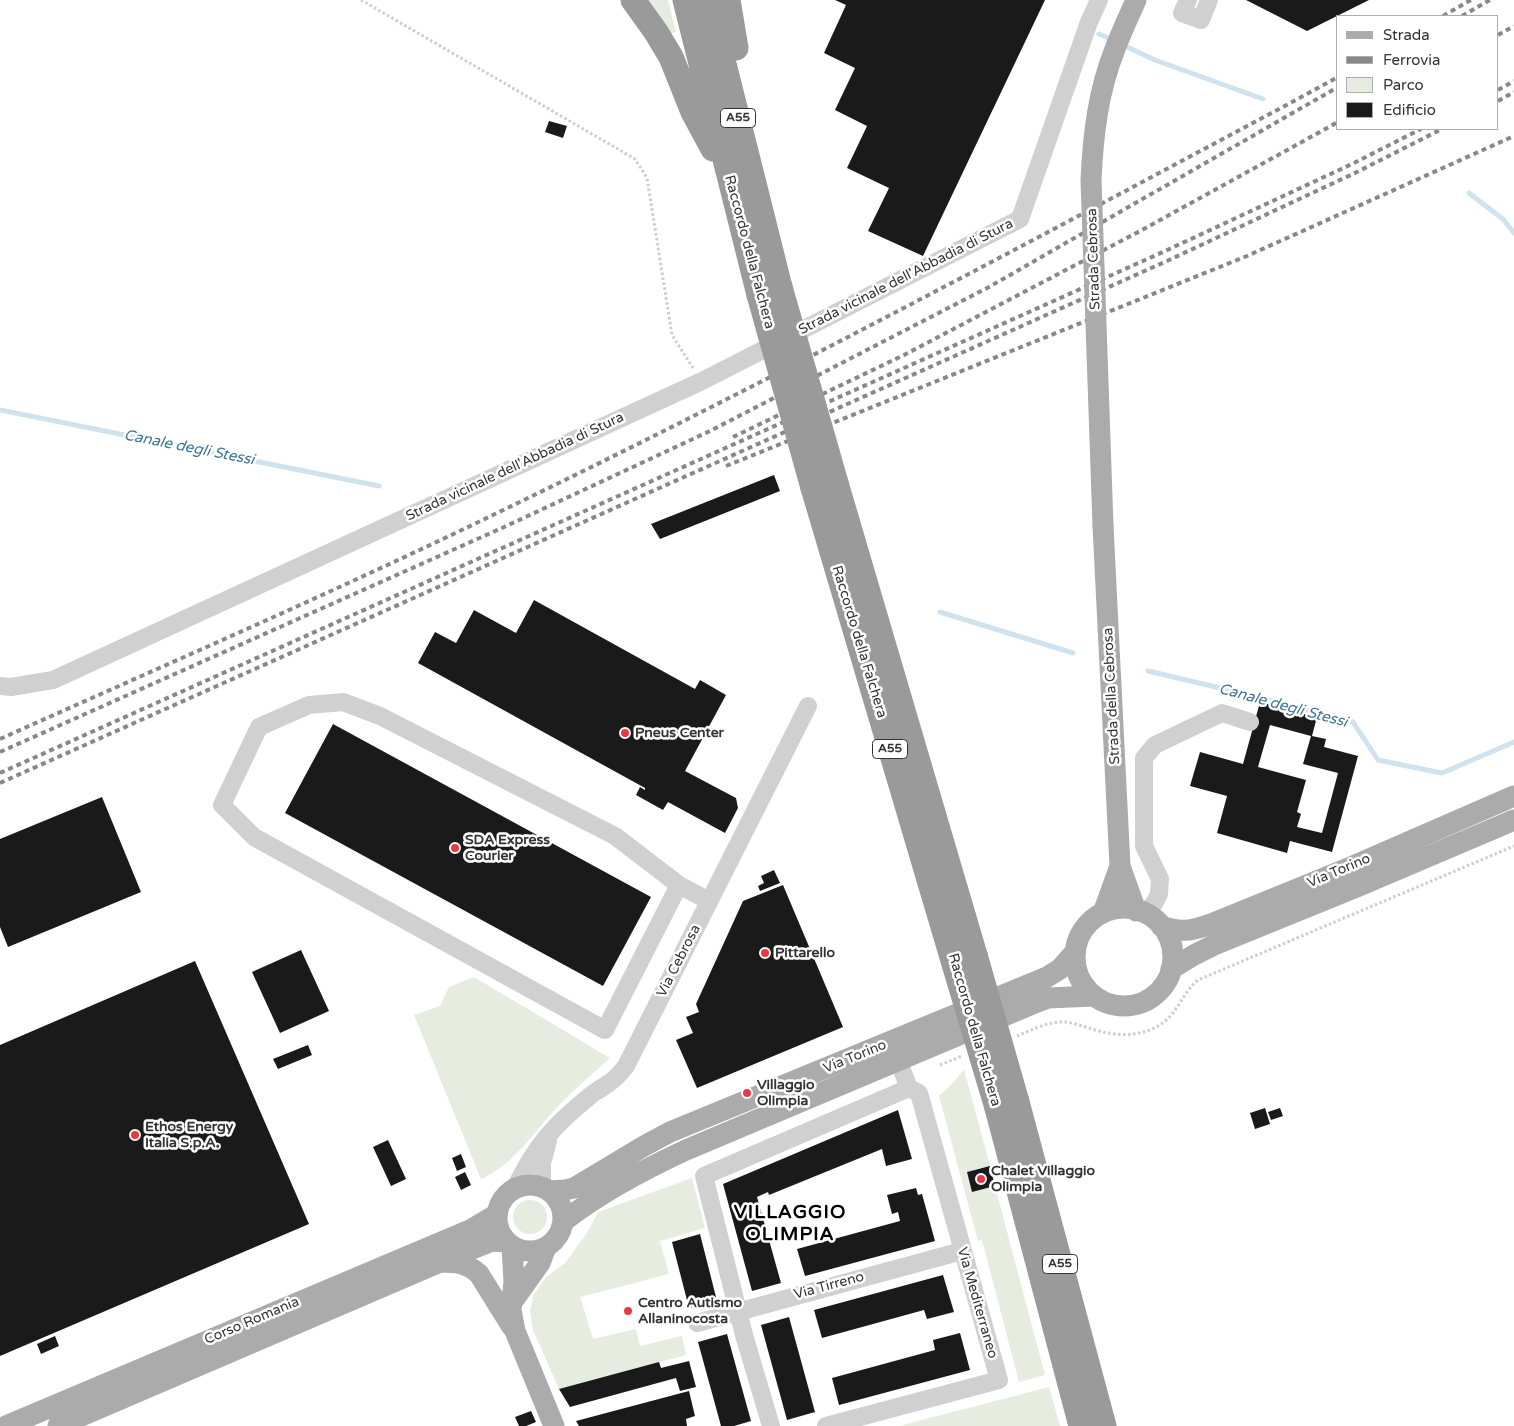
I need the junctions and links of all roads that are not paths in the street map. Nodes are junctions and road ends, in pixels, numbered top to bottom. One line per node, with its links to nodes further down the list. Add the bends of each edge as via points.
1 (633, 0): 9 (highway, via 666,49 693,112)
2 (685, 0): 9 (highway, Raccordo della Falchera / A55)
3 (708, 0): 10 (highway, Raccordo della Falchera / A55)
4 (728, 0): 10 (highway, A55, via 754,133)
5 (1099, 0): 13 (street, Strada vicinale dell'Abbadia di Stura, via 1020,219 702,381 53,680)
6 (1136, 0): 12 (main road, Strada Cebrosa, bridge, via 1114,51 1101,95 1092,145)
7 (1188, 0): 8 (street, via 1182,13 1201,20)
8 (1209, 0)
9 (729, 176): 11 (highway, Raccordo della Falchera / A55)
10 (767, 236): 11 (highway, Raccordo della Falchera / A55)
11 (769, 291): 28 (highway, Raccordo della Falchera / A55, bridge)
12 (1103, 526): 18 (main road, Strada della Cebrosa)
13 (0, 686)
14 (808, 706): 20 (street, Via Cebrosa)
15 (1250, 722): 22 (street, via 1222,714 1155,745 1144,758 1144,846 1160,879 1159,894)
16 (1514, 796): 22 (main road, Via Torino, via 1351,867 1194,930 1173,930)
17 (1514, 820): 24 (main road, Via Torino, via 1214,945)
18 (1120, 866): 21 (main road, Strada della Cebrosa); 22 (main road, Strada della Cebrosa)
19 (679, 885): 19 (street, via 615,836 380,716 343,702 309,704 259,727 222,806 254,837 605,1030); 20 (street)
20 (709, 901): 29 (street, Via Cebrosa, via 626,1066)
21 (1103, 913): 22 (main road, via 1125,908); 23 (main road, via 1085,928)
22 (1148, 917): 24 (main road, via 1170,941)
23 (1075, 952): 25 (main road, via 1078,976); 31 (main road, Via Torino, via 1060,969 1047,977 670,1132 574,1188)
24 (1171, 969): 25 (main road, via 1159,991 1135,1005 1120,1006)
25 (1094, 996): 26 (main road, Via Torino, via 1048,998)
26 (898, 1060): 27 (street, Via Mediterraneo); 33 (main road, Via Torino, via 655,1164 580,1208)
27 (909, 1088): 36 (street, Via Mediterraneo, via 919,1093); 39 (street, via 704,1176)
28 (1007, 1105): 47 (highway, Raccordo della Falchera / A55); 48 (highway, Raccordo della Falchera / A55)
29 (550, 1131): 30 (street, Via Cebrosa); 31 (street, via 542,1163)
30 (515, 1188): 31 (main road, via 528,1185); 32 (main road, via 505,1196)
31 (546, 1189): 33 (main road, via 560,1204)
32 (497, 1214): 34 (main road, via 500,1233); 42 (main road, Corso Romania, via 470,1230)
33 (564, 1221): 35 (main road, via 555,1240)
34 (510, 1244): 35 (main road, via 525,1251); 37 (main road, Corso Romania, via 492,1241); 38 (main road, via 514,1263)
35 (546, 1247): 38 (main road, via 540,1263)
36 (962, 1251): 39 (street, Via Tirreno); 46 (street, Via Mediterraneo, via 999,1380)
37 (440, 1262): 41 (main road, via 466,1264 473,1268); 43 (main road, Corso Romania)
38 (512, 1301): 41 (main road)
39 (739, 1310): 40 (street, Via Tirreno); 45 (street)
40 (697, 1322)
41 (515, 1331): 44 (main road)
42 (6, 1426)
43 (58, 1426)
44 (554, 1426)
45 (771, 1426)
46 (826, 1426)
47 (1081, 1426)
48 (1104, 1426)

